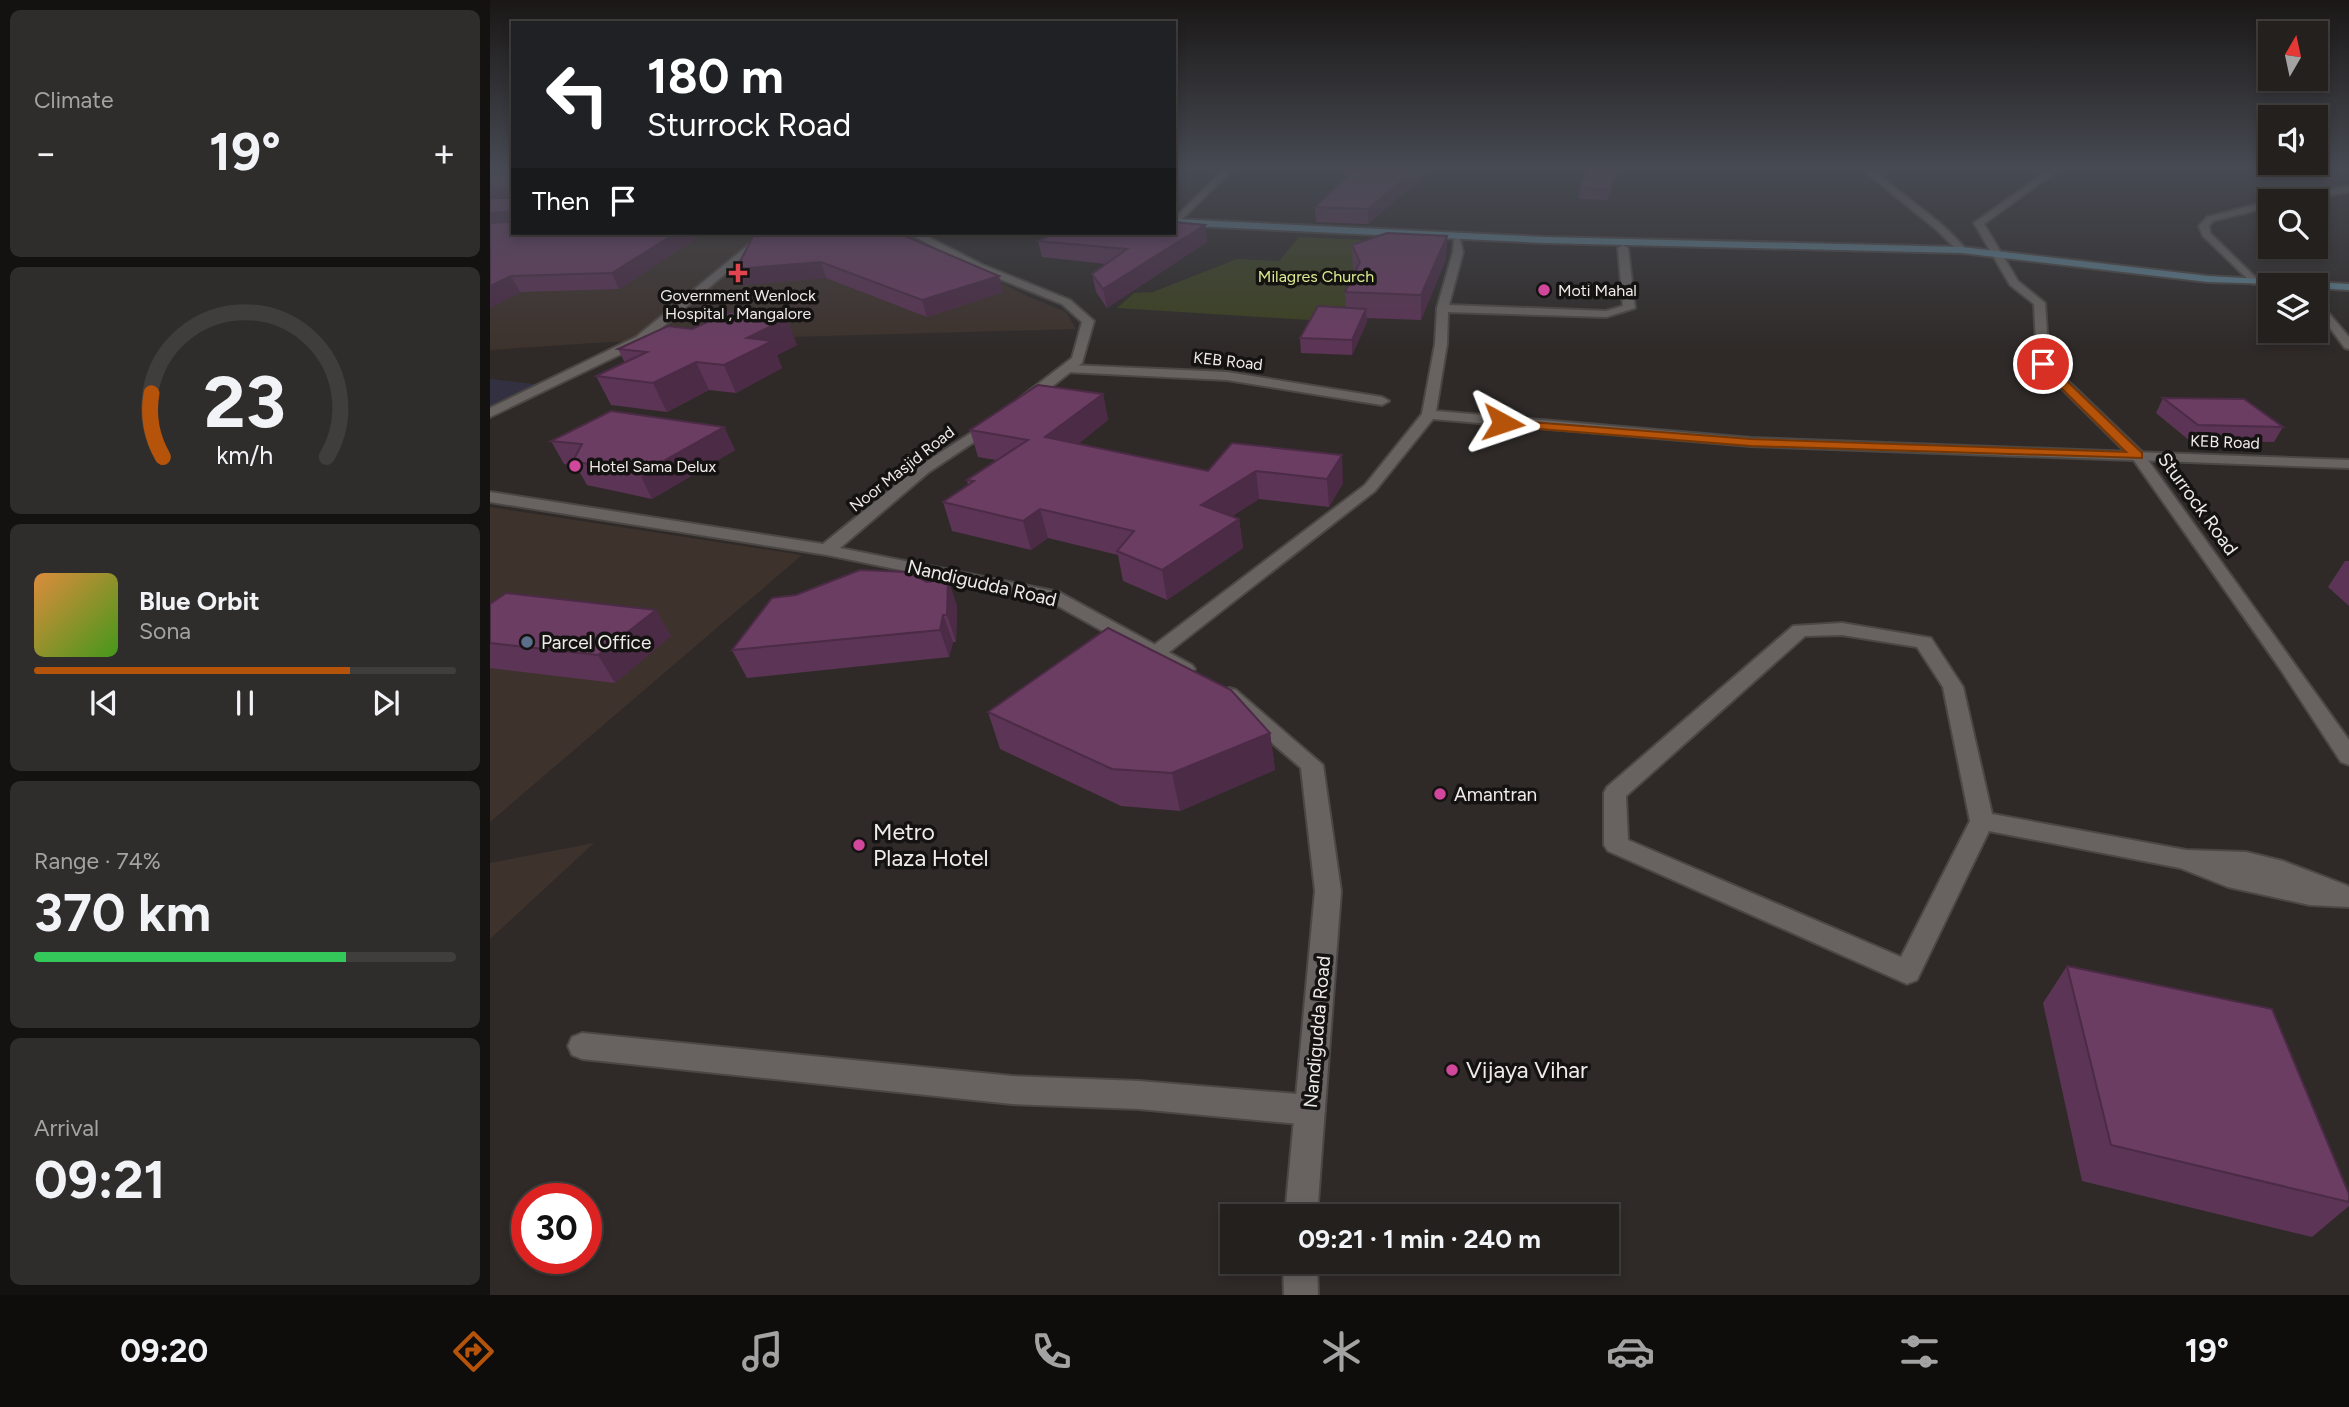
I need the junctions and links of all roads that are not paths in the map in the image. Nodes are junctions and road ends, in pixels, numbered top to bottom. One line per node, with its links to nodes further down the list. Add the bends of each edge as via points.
1 (1249, 228): 8 (main road)
2 (1278, 228): 10 (main road)
3 (1942, 228): 11 (street)
4 (1982, 228): 12 (street, Sturrock Road)
5 (2204, 228): 13 (street)
6 (766, 235): 22 (street, via 640,340)
7 (917, 235): 20 (street, via 979,267 1066,302 1088,321 1078,360)
8 (1457, 241): 9 (main road); 17 (street)
9 (1623, 248): 10 (main road); 17 (street, via 1629,308 1606,314)
10 (1889, 250): 11 (main road); 12 (main road)
11 (1962, 250): 12 (main road)
12 (1997, 255): 13 (main road); 24 (street, Sturrock Road, via 2014,283 2039,303 2043,364)
13 (2253, 281): 14 (main road)
14 (2258, 281)
15 (2328, 286): 16 (main road)
16 (2349, 287)
17 (1443, 308): 23 (street)
18 (2328, 317): 19 (street)
19 (2349, 345)
20 (1070, 369): 21 (street, KEB Road, via 1227,376); 27 (street, Noor Masjid Road, via 924,469)
21 (1382, 401)
22 (490, 413)
23 (1429, 415): 24 (street, KEB Road, via 1751,442); 28 (street, via 1370,488)
24 (2137, 456): 25 (street, KEB Road); 29 (street, Sturrock Road)
25 (2349, 464)
26 (490, 497): 27 (street, Nandigudda Road)
27 (827, 550): 28 (street, Nandigudda Road, via 1053,596)
28 (1157, 652): 33 (street, Nandigudda Road, via 1239,701 1312,765 1328,891)
29 (2349, 757)
30 (1982, 821): 30 (street, via 1907,972 1616,845 1615,793 1800,630 1842,629 1924,642 1953,687); 31 (street, via 2183,859 2228,877 2310,895)
31 (2347, 896)
32 (582, 1046): 33 (street, via 1012,1090 1139,1095)
33 (1310, 1110): 34 (street, Nandigudda Road)
34 (1302, 1204)
35 (1300, 1274): 36 (street)
36 (1301, 1295)

